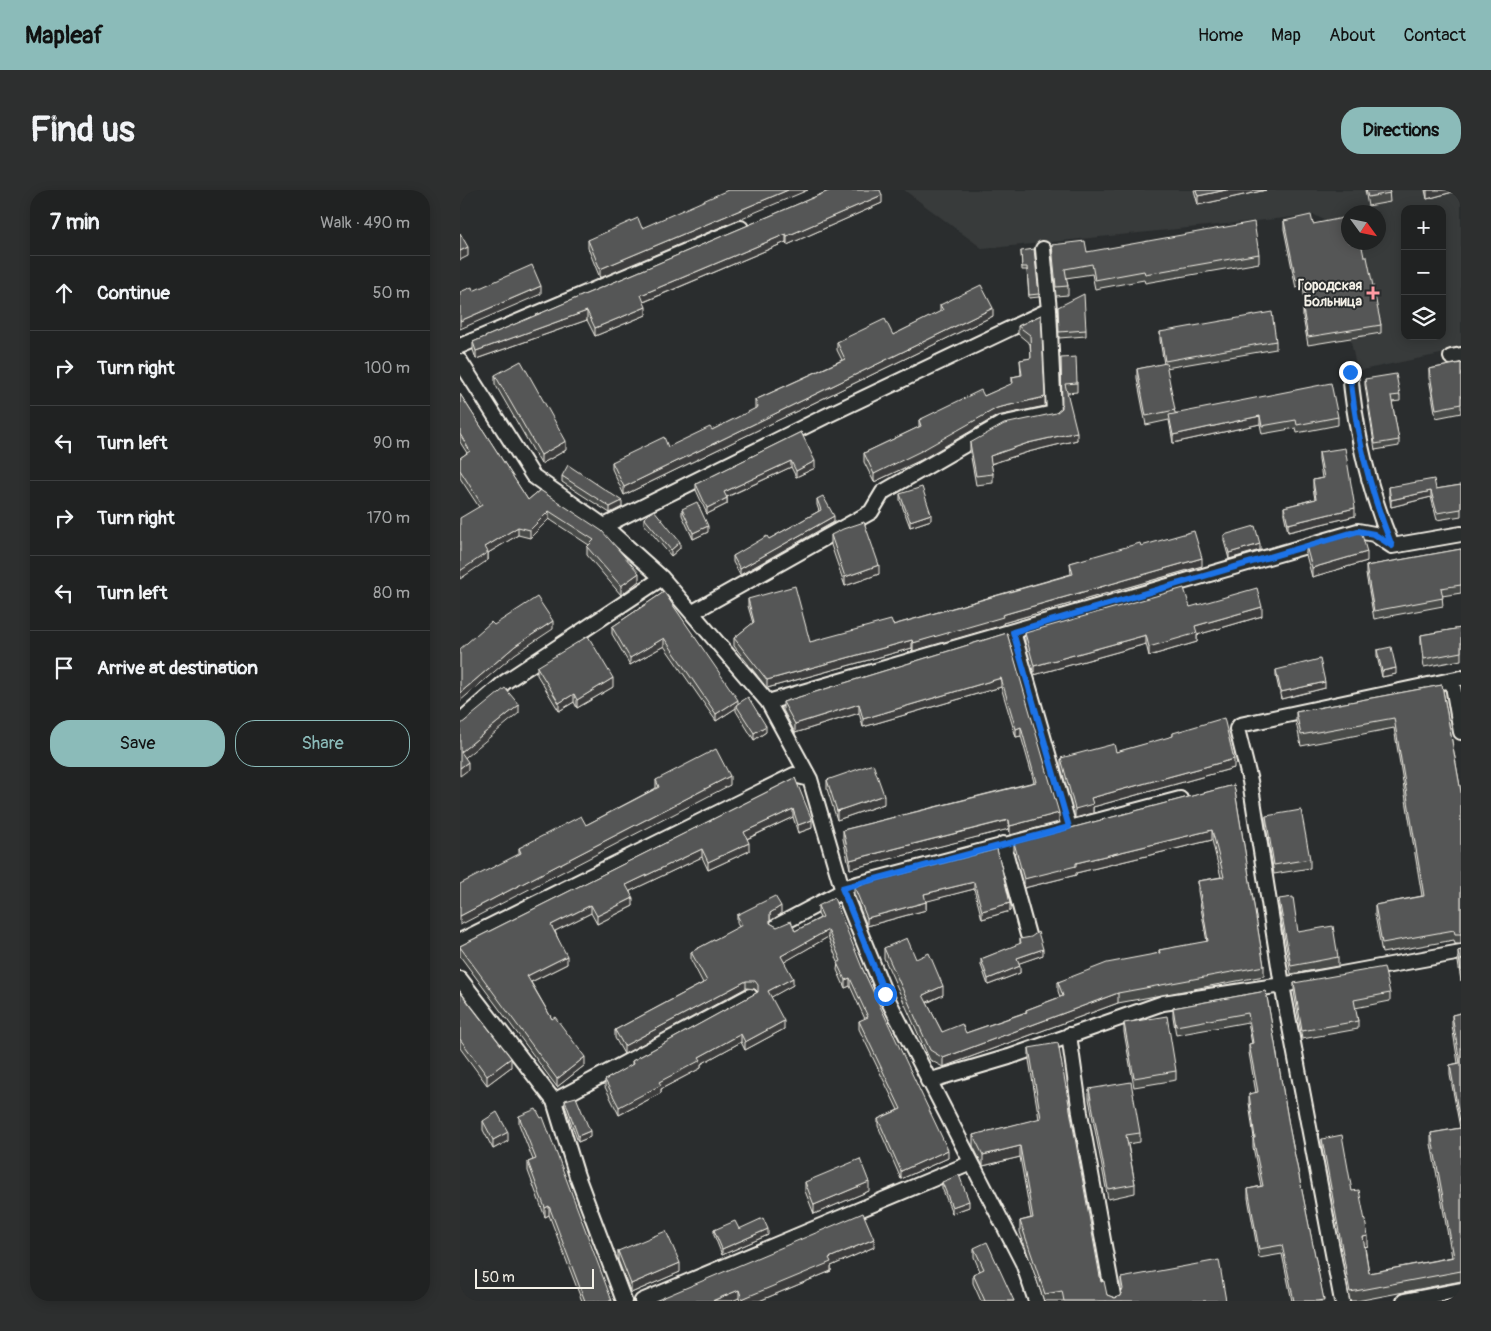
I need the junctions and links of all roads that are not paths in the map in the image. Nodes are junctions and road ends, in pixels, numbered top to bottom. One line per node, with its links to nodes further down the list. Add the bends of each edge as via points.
1 (758, 221): 4 (street)
2 (1043, 249): 3 (street)
3 (1050, 310): 7 (street); 11 (street, via 1054,413 1001,424 883,492 871,512)
4 (460, 346)
5 (460, 361): 7 (street, via 533,476)
6 (1350, 372): 9 (street, via 1363,452)
7 (604, 526): 10 (street)
8 (1461, 534): 9 (street)
9 (1392, 546): 12 (street, via 1374,534 1358,531)
10 (662, 578): 11 (street); 15 (street, via 505,682)
11 (693, 612): 14 (street)
12 (1013, 632): 14 (street); 19 (street)
13 (1457, 679): 16 (street); 27 (street, via 1240,724 1237,729)
14 (768, 702): 17 (street)
15 (460, 721)
16 (1461, 732)
17 (810, 779): 21 (street); 24 (street, via 794,775)
18 (1193, 796): 19 (street)
19 (1069, 827): 20 (street)
20 (1003, 844): 21 (street); 23 (street)
21 (843, 889): 22 (street); 30 (street, via 885,994)
22 (777, 926)
23 (1028, 935)
24 (460, 941)
25 (1461, 952): 27 (street)
26 (460, 979): 31 (street)
27 (1282, 985): 29 (street, via 1162,1003); 38 (street)
28 (750, 996): 31 (street)
29 (1069, 1035): 30 (street); 37 (street)
30 (928, 1081): 32 (street)
31 (554, 1101): 34 (street, via 577,1176)
32 (971, 1162): 35 (street); 36 (street, via 1023,1263)
33 (1457, 1294): 39 (street)
34 (624, 1301)
35 (642, 1301)
36 (1036, 1301)
37 (1114, 1301)
38 (1342, 1301)
39 (1404, 1301)

